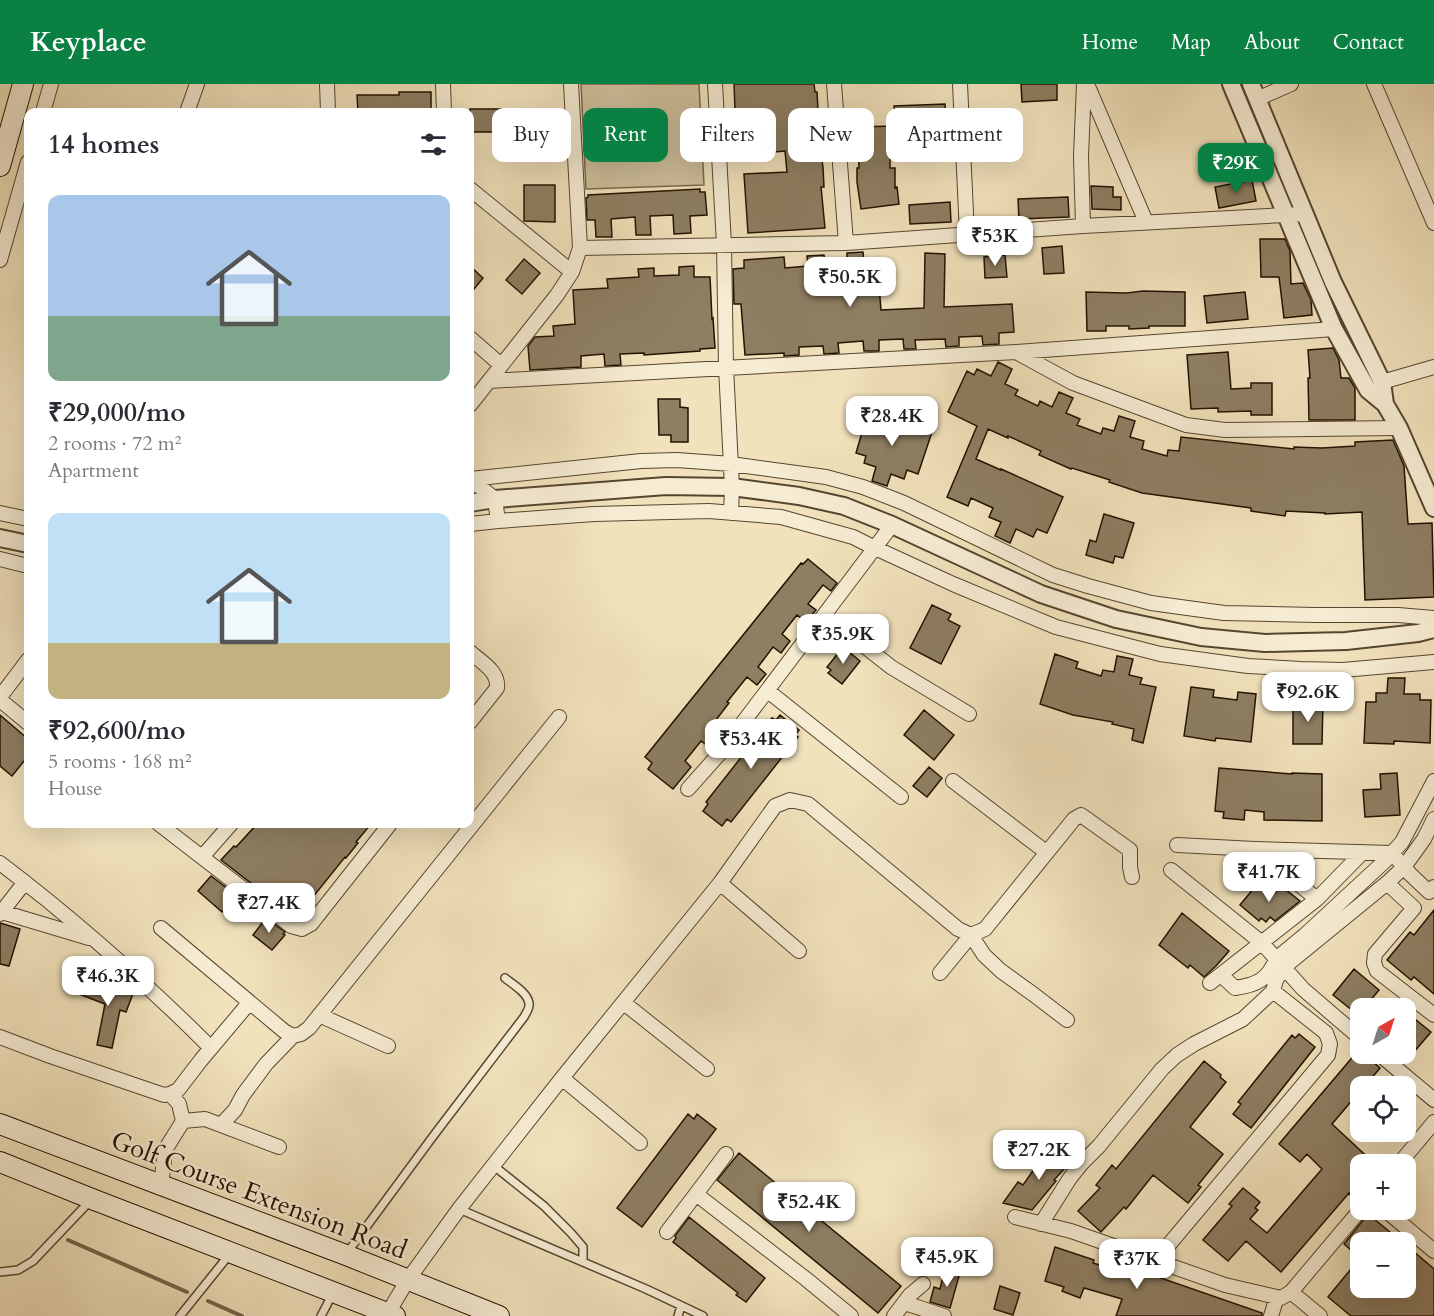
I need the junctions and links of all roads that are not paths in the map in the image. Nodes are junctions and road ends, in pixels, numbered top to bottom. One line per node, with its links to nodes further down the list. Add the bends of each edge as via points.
1 (10, 84): 21 (main road)
2 (23, 84): 21 (main road)
3 (51, 84): 16 (street)
4 (327, 84): 19 (street)
5 (443, 84): 20 (street)
6 (571, 84): 33 (street)
7 (715, 84): 32 (street)
8 (834, 84): 31 (street)
9 (960, 84): 30 (street)
10 (1085, 84): 27 (street); 29 (street)
11 (1231, 84): 26 (street)
12 (1291, 84): 15 (street)
13 (1374, 84): 28 (street)
14 (196, 87): 17 (street); 18 (street)
15 (1254, 91): 25 (street)
16 (44, 108)
17 (188, 108)
18 (199, 108)
19 (328, 108)
20 (444, 108)
21 (14, 117): 22 (main road)
22 (0, 166)
23 (24, 176): 34 (street)
24 (474, 192): 35 (street)
25 (1304, 214): 26 (street); 43 (street)
26 (1286, 215): 27 (street); 36 (street)
27 (1146, 222): 29 (street)
28 (1434, 223)
29 (1083, 226): 30 (street)
30 (967, 234): 31 (street)
31 (846, 243): 32 (street)
32 (723, 244): 33 (street); 41 (street)
33 (579, 248): 35 (street)
34 (0, 260)
35 (572, 272): 39 (street)
36 (1334, 329): 38 (street); 45 (street, via 1368,390)
37 (474, 342): 39 (street)
38 (1016, 352): 41 (street); 46 (street, via 1073,383 1186,425 1225,430)
39 (501, 365): 42 (street)
40 (1434, 367): 43 (street)
41 (726, 368): 42 (street); 47 (street)
42 (489, 381): 44 (street)
43 (1382, 382): 45 (street)
44 (474, 400)
45 (1385, 404): 46 (street)
46 (1399, 428): 53 (street)
47 (731, 464): 48 (street, via 642,461); 50 (street); 66 (street, via 826,477 863,487 1053,575 1151,603 1224,613)
48 (474, 479)
49 (474, 482): 51 (street)
50 (732, 487): 51 (street, via 666,486); 55 (street); 59 (street, via 844,506)
51 (495, 499): 52 (street); 57 (street)
52 (474, 502)
53 (1434, 508)
54 (0, 513): 56 (street)
55 (731, 513): 57 (street, via 594,514); 62 (street, via 781,517 853,537)
56 (24, 518)
57 (498, 520): 58 (street)
58 (474, 523)
59 (892, 525): 62 (street); 67 (street, via 1041,594 1116,619 1201,637 1264,643 1346,641)
60 (0, 538): 61 (street)
61 (24, 543)
62 (875, 548): 65 (street); 69 (street, via 1056,627 1160,654 1301,669 1344,670)
63 (0, 560): 64 (street)
64 (24, 565)
65 (825, 615): 71 (street); 73 (street, via 891,667)
66 (1434, 618)
67 (1434, 629)
68 (474, 656): 74 (street, via 498,680 497,688)
69 (1434, 662)
70 (24, 666): 72 (street)
71 (768, 691): 79 (street); 80 (street)
72 (0, 699): 76 (street)
73 (969, 714)
74 (474, 717)
75 (559, 717): 82 (street)
76 (24, 720)
77 (953, 781): 89 (street)
78 (1434, 781): 91 (street, via 1406,835)
79 (688, 789)
80 (901, 797)
81 (1434, 819): 94 (street)
82 (474, 823)
83 (164, 828): 92 (street)
84 (227, 828): 92 (street)
85 (387, 828): 92 (street, via 312,924 302,929 291,926)
86 (470, 828): 115 (street)
87 (1177, 845): 88 (street)
88 (1255, 849): 90 (street); 101 (street)
89 (1046, 852): 96 (street, via 1081,815 1130,850); 105 (street, via 985,929)
90 (1363, 852): 91 (street); 101 (street)
91 (1392, 853): 94 (street); 109 (street)
92 (202, 857)
93 (0, 863): 97 (street)
94 (1404, 867): 99 (street); 100 (street)
95 (1171, 870): 107 (street)
96 (1132, 877)
97 (25, 882): 103 (street); 106 (street)
98 (720, 883): 105 (street, via 775,806 790,800 808,804 958,929); 108 (street); 114 (street)
99 (1387, 883): 102 (street); 109 (street)
100 (1432, 890): 102 (street)
101 (1317, 899): 107 (street)
102 (1414, 908): 116 (street, via 1375,954 1374,963 1377,971)
103 (1, 913): 106 (street)
104 (161, 928): 113 (street)
105 (971, 935): 110 (street); 117 (street, via 1001,971)
106 (97, 941): 122 (street)
107 (1262, 943): 109 (street); 109 (street, via 1216,979 1235,987 1252,986)
108 (799, 951)
109 (1280, 963): 112 (street); 118 (street, via 1302,989)
110 (940, 973)
111 (504, 978): 149 (lane, via 526,997 529,1008 524,1017)
112 (1273, 991): 145 (street, via 1243,1019 1194,1044 1162,1069 1070,1178); 150 (street, via 1326,1033 1329,1055)
113 (249, 1003): 119 (street); 122 (street)
114 (624, 1003): 124 (street); 125 (street)
115 (319, 1015): 119 (street, via 309,1028); 121 (street)
116 (1434, 1015)
117 (1067, 1020)
118 (1350, 1030)
119 (293, 1036): 131 (street, via 258,1074)
120 (0, 1037): 126 (street)
121 (388, 1046)
122 (211, 1048): 126 (street, via 178,1090)
123 (1391, 1064): 127 (street)
124 (707, 1069)
125 (562, 1078): 132 (street); 137 (street)
126 (170, 1094): 128 (street, via 179,1104)
127 (1434, 1100)
128 (183, 1121): 131 (street, via 205,1119); 138 (street, via 165,1150)
129 (1434, 1122): 135 (street)
130 (0, 1124): 138 (main road, Golf Course Extension Road)
131 (221, 1125): 133 (street)
132 (640, 1143)
133 (279, 1147)
134 (726, 1154): 139 (street)
135 (1407, 1154)
136 (0, 1162): 140 (main road)
137 (494, 1166): 141 (street); 151 (lane, via 572,1233 583,1247)
138 (161, 1186): 149 (main road, Golf Course Extension Road)
139 (696, 1194): 146 (street); 166 (street)
140 (92, 1199): 148 (main road); 152 (lane, via 33,1261 18,1270)
141 (459, 1209): 151 (lane); 153 (street)
142 (1015, 1216): 145 (street)
143 (1352, 1220): 156 (street)
144 (1397, 1220): 147 (street)
145 (1041, 1224): 150 (street)
146 (667, 1232)
147 (1434, 1251)
148 (230, 1253): 155 (main road); 161 (lane)
149 (346, 1255): 153 (main road, Golf Course Extension Road)
150 (1156, 1260): 157 (street, via 1225,1285)
151 (583, 1262): 159 (lane)
152 (0, 1272)
153 (408, 1281): 160 (street); 163 (main road, Golf Course Extension Road)
154 (923, 1284): 158 (street)
155 (333, 1292): 160 (main road); 162 (lane)
156 (1291, 1292): 157 (street); 170 (street)
157 (1277, 1297): 169 (street)
158 (905, 1303): 167 (street); 168 (street)
159 (681, 1305): 164 (lane); 165 (lane)
160 (391, 1315)
161 (180, 1316)
162 (321, 1316)
163 (499, 1316)
164 (678, 1316)
165 (703, 1316)
166 (851, 1316)
167 (894, 1316)
168 (944, 1316)
169 (1271, 1316)
170 (1320, 1316)

